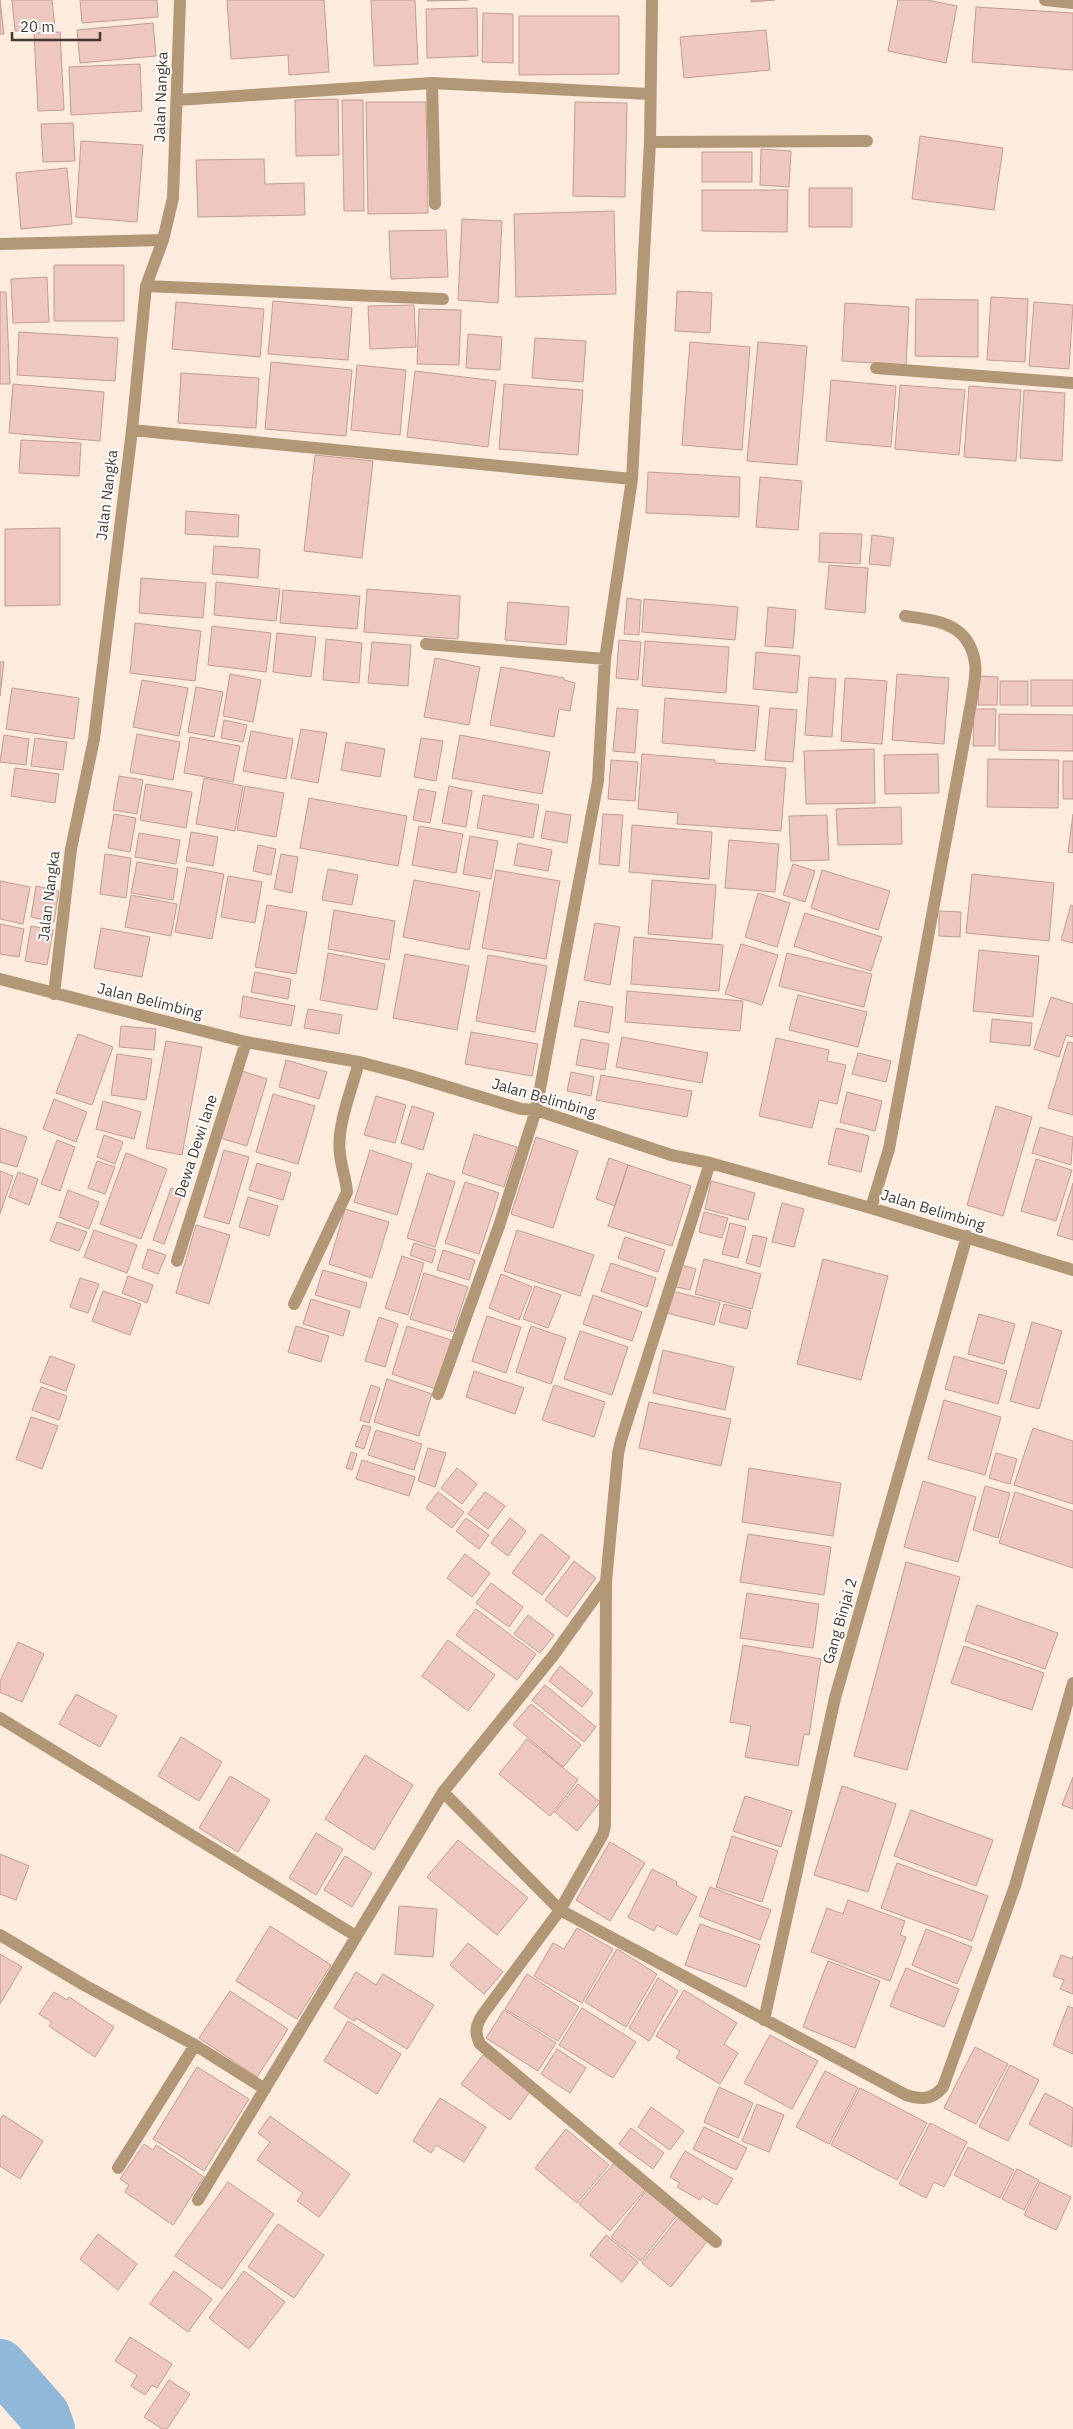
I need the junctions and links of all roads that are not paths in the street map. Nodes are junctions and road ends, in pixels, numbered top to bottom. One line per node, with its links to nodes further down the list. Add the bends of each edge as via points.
1 (180, 0): 7 (street, Jalan Nangka)
2 (652, 0): 6 (street)
3 (1045, 0): 4 (street)
4 (1073, 3)
5 (432, 83): 6 (street); 7 (street); 10 (street)
6 (649, 94): 9 (street)
7 (177, 100): 11 (street, Jalan Nangka, via 172,198)
8 (867, 141): 9 (street)
9 (650, 142): 18 (street)
10 (435, 204)
11 (163, 240): 12 (street); 13 (street, Jalan Nangka)
12 (0, 244)
13 (146, 286): 14 (street); 17 (street, Jalan Nangka)
14 (443, 299)
15 (876, 368): 16 (street)
16 (1073, 383)
17 (132, 430): 18 (street); 23 (street, Jalan Nangka, via 94,738 71,850)
18 (632, 479): 21 (street)
19 (905, 616): 28 (street, via 948,624 959,631 976,664 891,1139)
20 (426, 644): 21 (street)
21 (605, 660): 26 (street, via 598,781)
22 (0, 979): 23 (street, Jalan Belimbing)
23 (54, 994): 24 (street, Jalan Belimbing)
24 (246, 1042): 25 (street, Jalan Belimbing); 30 (street, Dewa Dewi lane)
25 (359, 1062): 26 (street, Jalan Belimbing, via 521,1109); 32 (street, via 339,1136 347,1192)
26 (536, 1110): 27 (street, Jalan Belimbing, via 671,1155); 33 (street, via 499,1226)
27 (710, 1163): 28 (street, Jalan Belimbing); 34 (street, via 621,1440)
28 (871, 1208): 29 (street, Jalan Belimbing)
29 (967, 1236): 31 (street, Jalan Belimbing); 41 (street, Gang Binjai 2, via 835,1698)
30 (176, 1261)
31 (1073, 1270)
32 (294, 1304)
33 (438, 1394)
34 (606, 1582): 37 (street, via 553,1656); 38 (street, via 605,1826 600,1841)
35 (1073, 1683): 41 (street, via 1015,1886 943,2087 935,2096 922,2099 906,2095)
36 (0, 1718): 40 (street)
37 (443, 1792): 38 (street); 40 (street)
38 (560, 1910): 41 (street); 46 (street, via 478,2022 478,2040)
39 (0, 1935): 42 (street)
40 (356, 1936): 43 (street)
41 (764, 2020)
42 (195, 2045): 43 (street); 44 (street)
43 (265, 2089): 45 (street)
44 (118, 2168)
45 (198, 2200)
46 (716, 2242)

